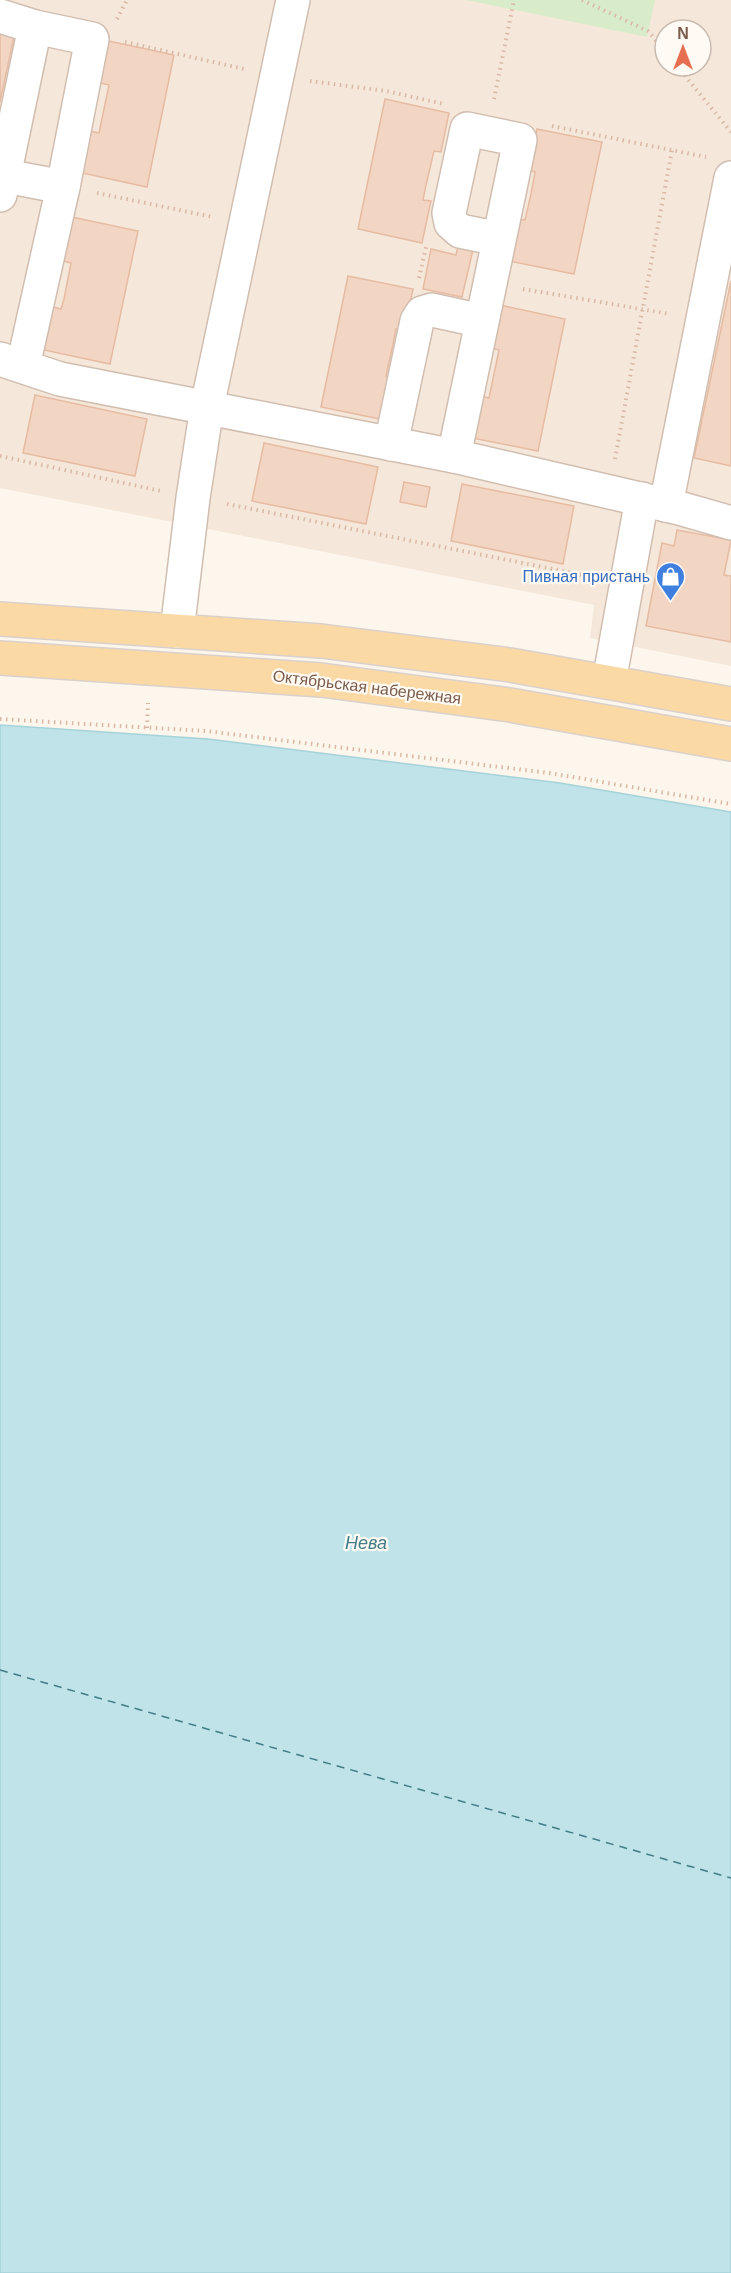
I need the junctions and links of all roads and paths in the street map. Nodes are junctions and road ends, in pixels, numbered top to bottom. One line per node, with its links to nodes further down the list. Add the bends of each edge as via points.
1 (293, 0): 8 (lane)
2 (514, 0): 10 (path)
3 (582, 0): 6 (path)
4 (0, 16): 5 (lane)
5 (35, 27): 7 (lane); 16 (lane)
6 (653, 37)
7 (92, 39): 8 (path, via 108,38); 17 (lane)
8 (277, 76): 11 (path, via 386,91); 27 (lane)
9 (687, 78): 13 (path)
10 (494, 102)
11 (450, 105)
12 (547, 125): 14 (path)
13 (731, 132)
14 (672, 150): 15 (path); 22 (path)
15 (721, 168): 24 (lane)
16 (1, 182): 17 (lane)
17 (78, 190): 19 (path); 26 (lane)
18 (449, 213): 20 (lane, via 451,223 460,231); 20 (lane, via 467,129 520,140); 23 (path, via 429,233 416,294)
19 (222, 219)
20 (499, 239): 21 (lane)
21 (490, 283): 22 (path); 25 (lane)
22 (642, 309): 24 (path); 31 (path)
23 (422, 313): 25 (lane, via 432,310); 28 (lane, via 417,321)
24 (703, 320): 33 (lane)
25 (482, 321): 30 (lane)
26 (12, 362): 27 (lane, via 60,379)
27 (207, 407): 28 (lane); 32 (lane)
28 (391, 444): 30 (lane)
29 (0, 456): 32 (path)
30 (454, 456): 31 (lane)
31 (609, 492): 33 (lane)
32 (193, 498): 35 (path); 37 (lane)
33 (654, 502): 34 (lane); 35 (lane)
34 (731, 523)
35 (626, 583): 39 (lane)
36 (0, 619): 37 (main road)
37 (177, 631): 39 (main road, via 321,641)
38 (0, 658): 44 (main road, Октябрьская набережная, via 321,680 510,705)
39 (609, 682): 41 (main road)
40 (149, 693): 43 (path)
41 (731, 704)
42 (0, 719): 43 (path)
43 (147, 728): 45 (path, via 206,731 549,773)
44 (731, 744)
45 (731, 804)

